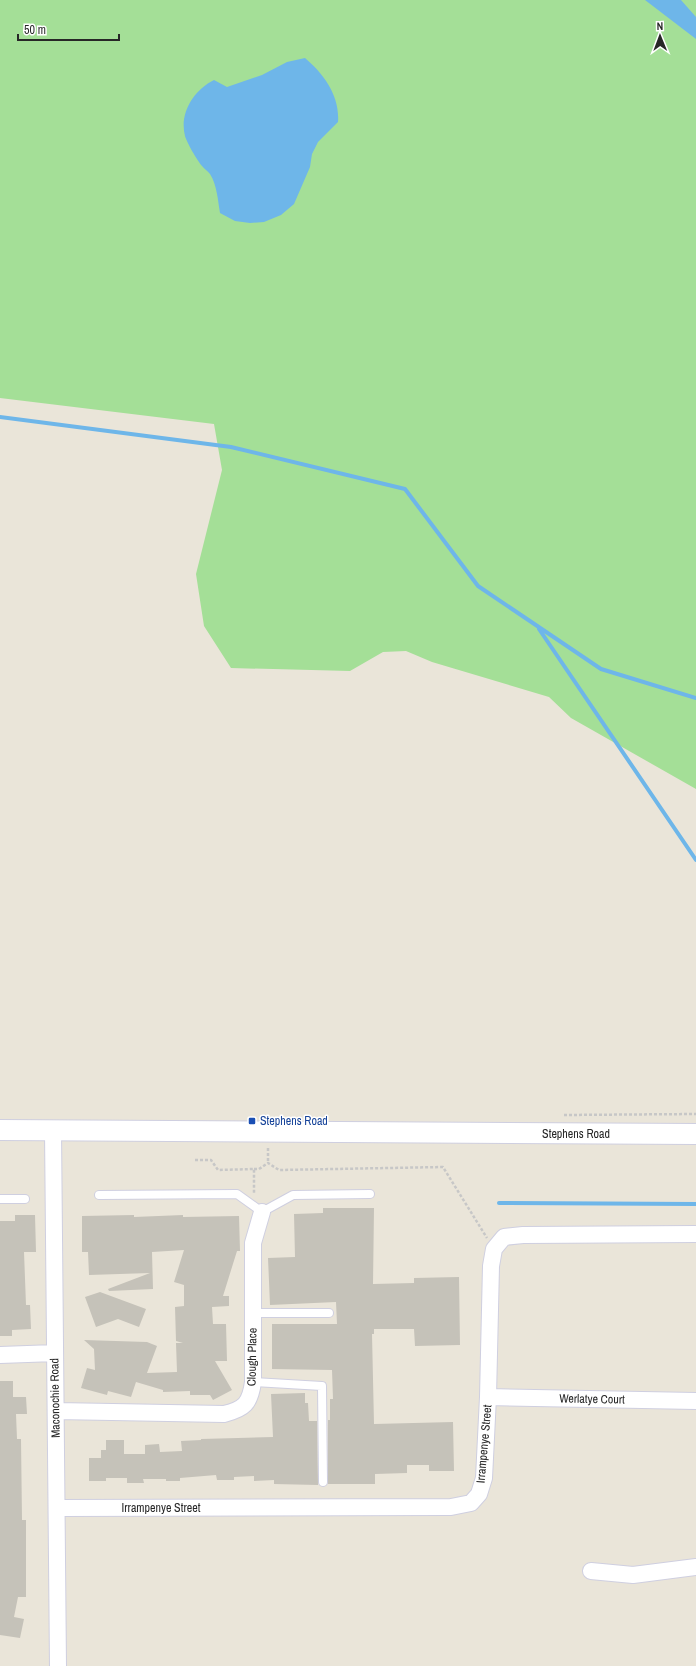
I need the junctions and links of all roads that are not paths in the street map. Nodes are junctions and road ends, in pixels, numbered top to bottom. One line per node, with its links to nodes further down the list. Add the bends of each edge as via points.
1 (0, 1130): 2 (street, Stephens Road)
2 (53, 1130): 3 (street, Stephens Road); 12 (street, Maconochie Road)
3 (696, 1134)
4 (370, 1194): 8 (lane, via 293,1195)
5 (99, 1195): 8 (lane, via 236,1194)
6 (0, 1199): 7 (lane)
7 (25, 1199)
8 (262, 1212): 10 (street, Clough Place, via 253,1243)
9 (696, 1234): 15 (street, Irrampenye Street, via 523,1235 504,1238 494,1249 491,1266)
10 (253, 1313): 11 (lane); 14 (street, Clough Place)
11 (329, 1313)
12 (55, 1353): 13 (street); 17 (street, Maconochie Road)
13 (0, 1354)
14 (253, 1382): 17 (street, Clough Place, via 251,1397 246,1404 237,1411 224,1414); 18 (lane, via 322,1386)
15 (488, 1397): 16 (street, Werlatye Court); 19 (street, Irrampenye Street, via 484,1478 479,1494 471,1503 451,1507)
16 (696, 1401)
17 (56, 1411): 19 (street, Maconochie Road)
18 (324, 1482)
19 (58, 1508): 22 (street, Maconochie Road)
20 (696, 1566): 21 (street, via 633,1575)
21 (592, 1571)
22 (58, 1666)

